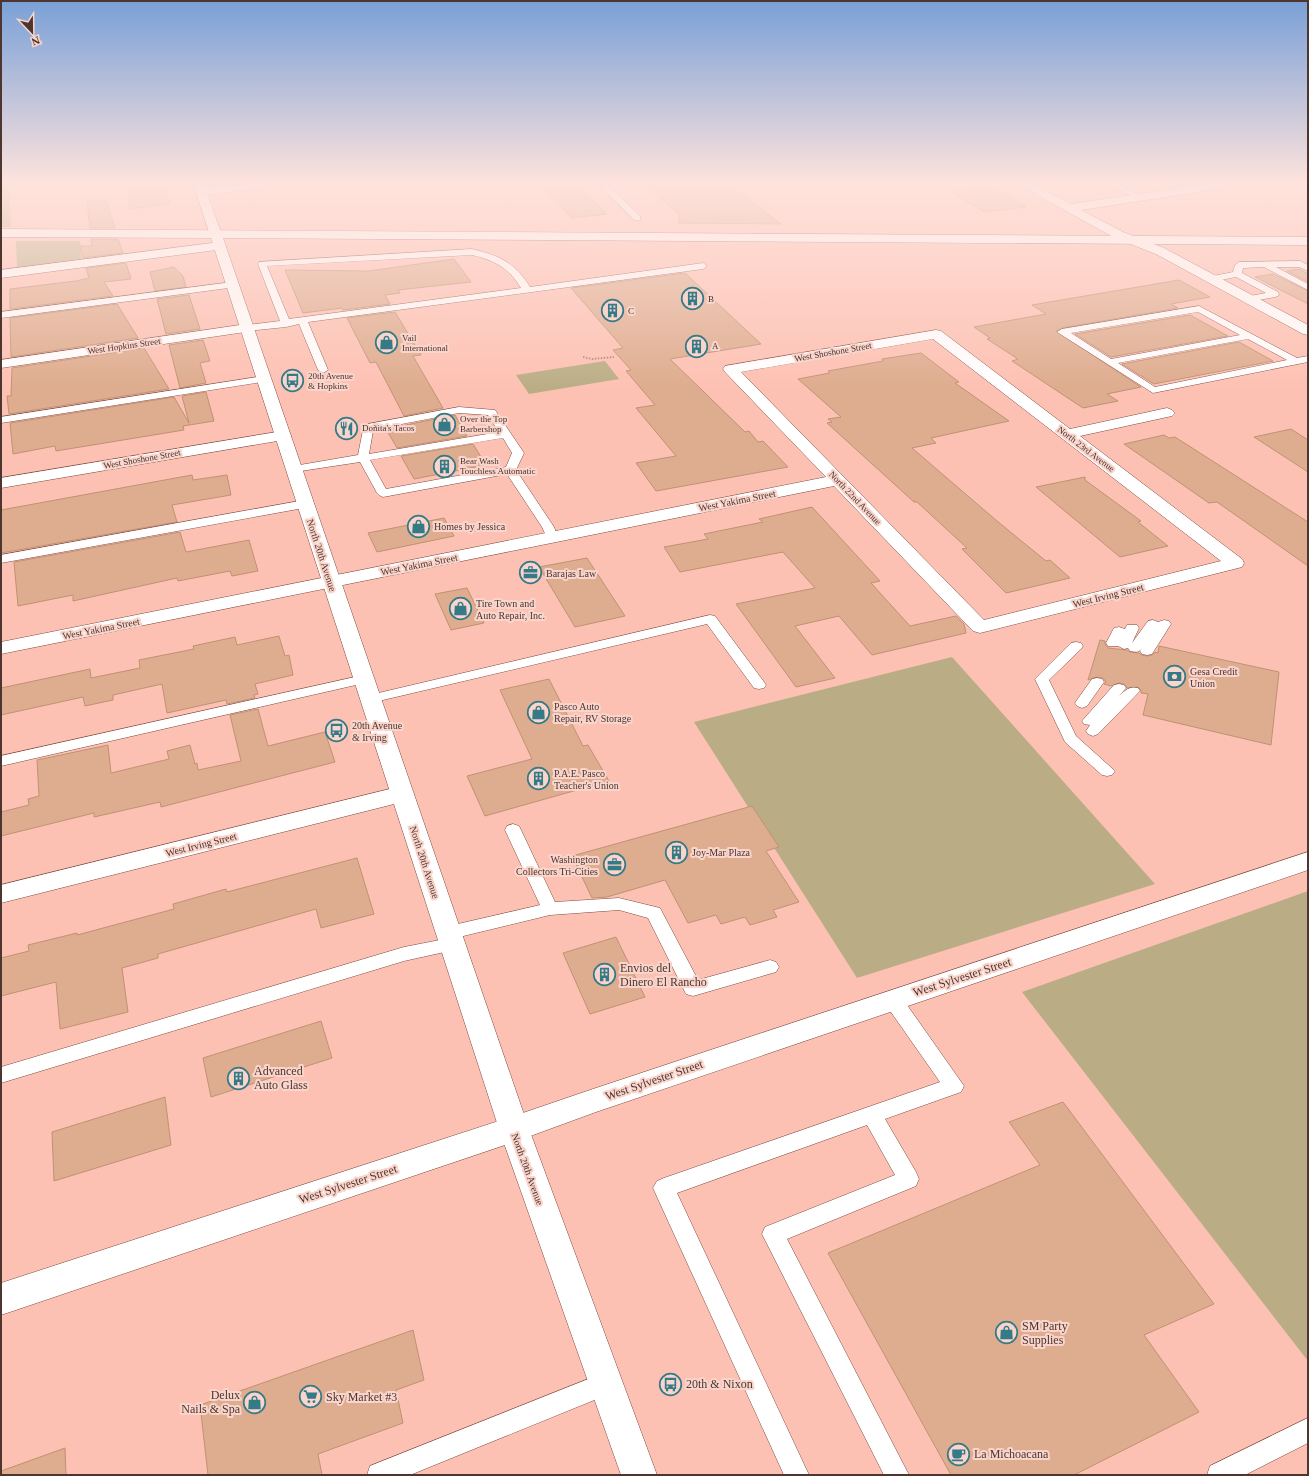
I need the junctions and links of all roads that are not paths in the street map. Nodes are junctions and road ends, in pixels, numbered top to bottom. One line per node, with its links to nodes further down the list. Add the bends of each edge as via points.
1 (142, 252): 7 (street)
2 (222, 252): 10 (street, North 20th Avenue)
3 (1162, 252): 9 (street)
4 (1264, 265): 6 (lane, via 1300,264); 8 (lane, via 1239,265); 11 (lane)
5 (703, 266): 12 (lane)
6 (1308, 268)
7 (1, 274)
8 (1237, 274): 9 (lane); 13 (lane, via 1275,294)
9 (1211, 279): 13 (street)
10 (233, 285): 14 (lane); 17 (street, North 20th Avenue)
11 (1308, 287)
12 (527, 290): 15 (lane); 16 (lane, via 515,271 507,264 494,257 472,252 262,264)
13 (1248, 299): 18 (street)
14 (1, 315)
15 (303, 321): 16 (lane); 26 (lane)
16 (286, 324): 17 (lane)
17 (247, 328): 24 (street, West Hopkins Street); 27 (street, North 20th Avenue)
18 (1308, 331)
19 (936, 334): 25 (street, West Shoshone Street); 31 (street, North 23rd Avenue)
20 (1250, 336): 22 (lane); 23 (lane); 23 (lane, via 1199,309 1062,332)
21 (1308, 359): 22 (lane)
22 (1296, 361): 23 (lane, via 1154,390)
23 (1110, 362)
24 (1, 364)
25 (730, 369): 36 (street, North 22nd Avenue)
26 (323, 370)
27 (264, 379): 29 (lane); 32 (street, North 20th Avenue)
28 (1167, 413): 31 (street)
29 (1, 420)
30 (506, 434): 33 (lane); 33 (lane, via 491,412 460,410 372,426 368,430); 35 (lane, via 518,453)
31 (1067, 434): 41 (street, North 23rd Avenue)
32 (283, 436): 34 (street, North 20th Avenue); 37 (street, West Shoshone Street)
33 (363, 458): 34 (lane); 35 (lane, via 383,493)
34 (294, 469): 38 (street, North 20th Avenue)
35 (510, 470): 39 (lane)
36 (837, 480): 39 (street, West Yakima Street); 44 (street, North 22nd Avenue)
37 (1, 483)
38 (305, 504): 40 (lane); 42 (street, North 20th Avenue)
39 (552, 537): 42 (street, West Yakima Street)
40 (1, 559)
41 (1236, 563): 44 (street, West Irving Street)
42 (331, 582): 47 (street, West Yakima Street); 48 (street, North 20th Avenue)
43 (1159, 624): 45 (lane, via 1127,644)
44 (980, 627)
45 (1132, 628)
46 (1076, 646): 54 (lane, via 1042,679 1070,739)
47 (1, 648)
48 (364, 679): 51 (street, North 20th Avenue); 53 (lane)
49 (759, 685): 51 (lane, via 710,619)
50 (1133, 691): 52 (lane)
51 (370, 699): 55 (street, North 20th Avenue)
52 (1088, 718): 52 (lane, via 1108,685)
53 (1, 761)
54 (1107, 771)
55 (402, 794): 58 (street, West Irving Street); 60 (street, North 20th Avenue)
56 (513, 830): 59 (lane)
57 (1308, 861): 62 (street, West Sylvester Street)
58 (1, 894)
59 (550, 909): 60 (lane); 61 (lane, via 619,904 654,914 693,989)
60 (450, 939): 63 (lane); 65 (street, North 20th Avenue)
61 (770, 968)
62 (893, 1000): 64 (lane, via 954,1086); 65 (street, West Sylvester Street)
63 (1, 1075)
64 (872, 1115): 71 (lane, via 664,1188); 72 (lane, via 910,1179 773,1234)
65 (514, 1129): 66 (street, West Sylvester Street); 67 (street, North 20th Avenue)
66 (1, 1299)
67 (606, 1384): 69 (lane); 70 (street, North 20th Avenue)
68 (1308, 1430): 73 (lane)
69 (379, 1475)
70 (639, 1475)
71 (797, 1475)
72 (897, 1475)
73 (1219, 1475)

